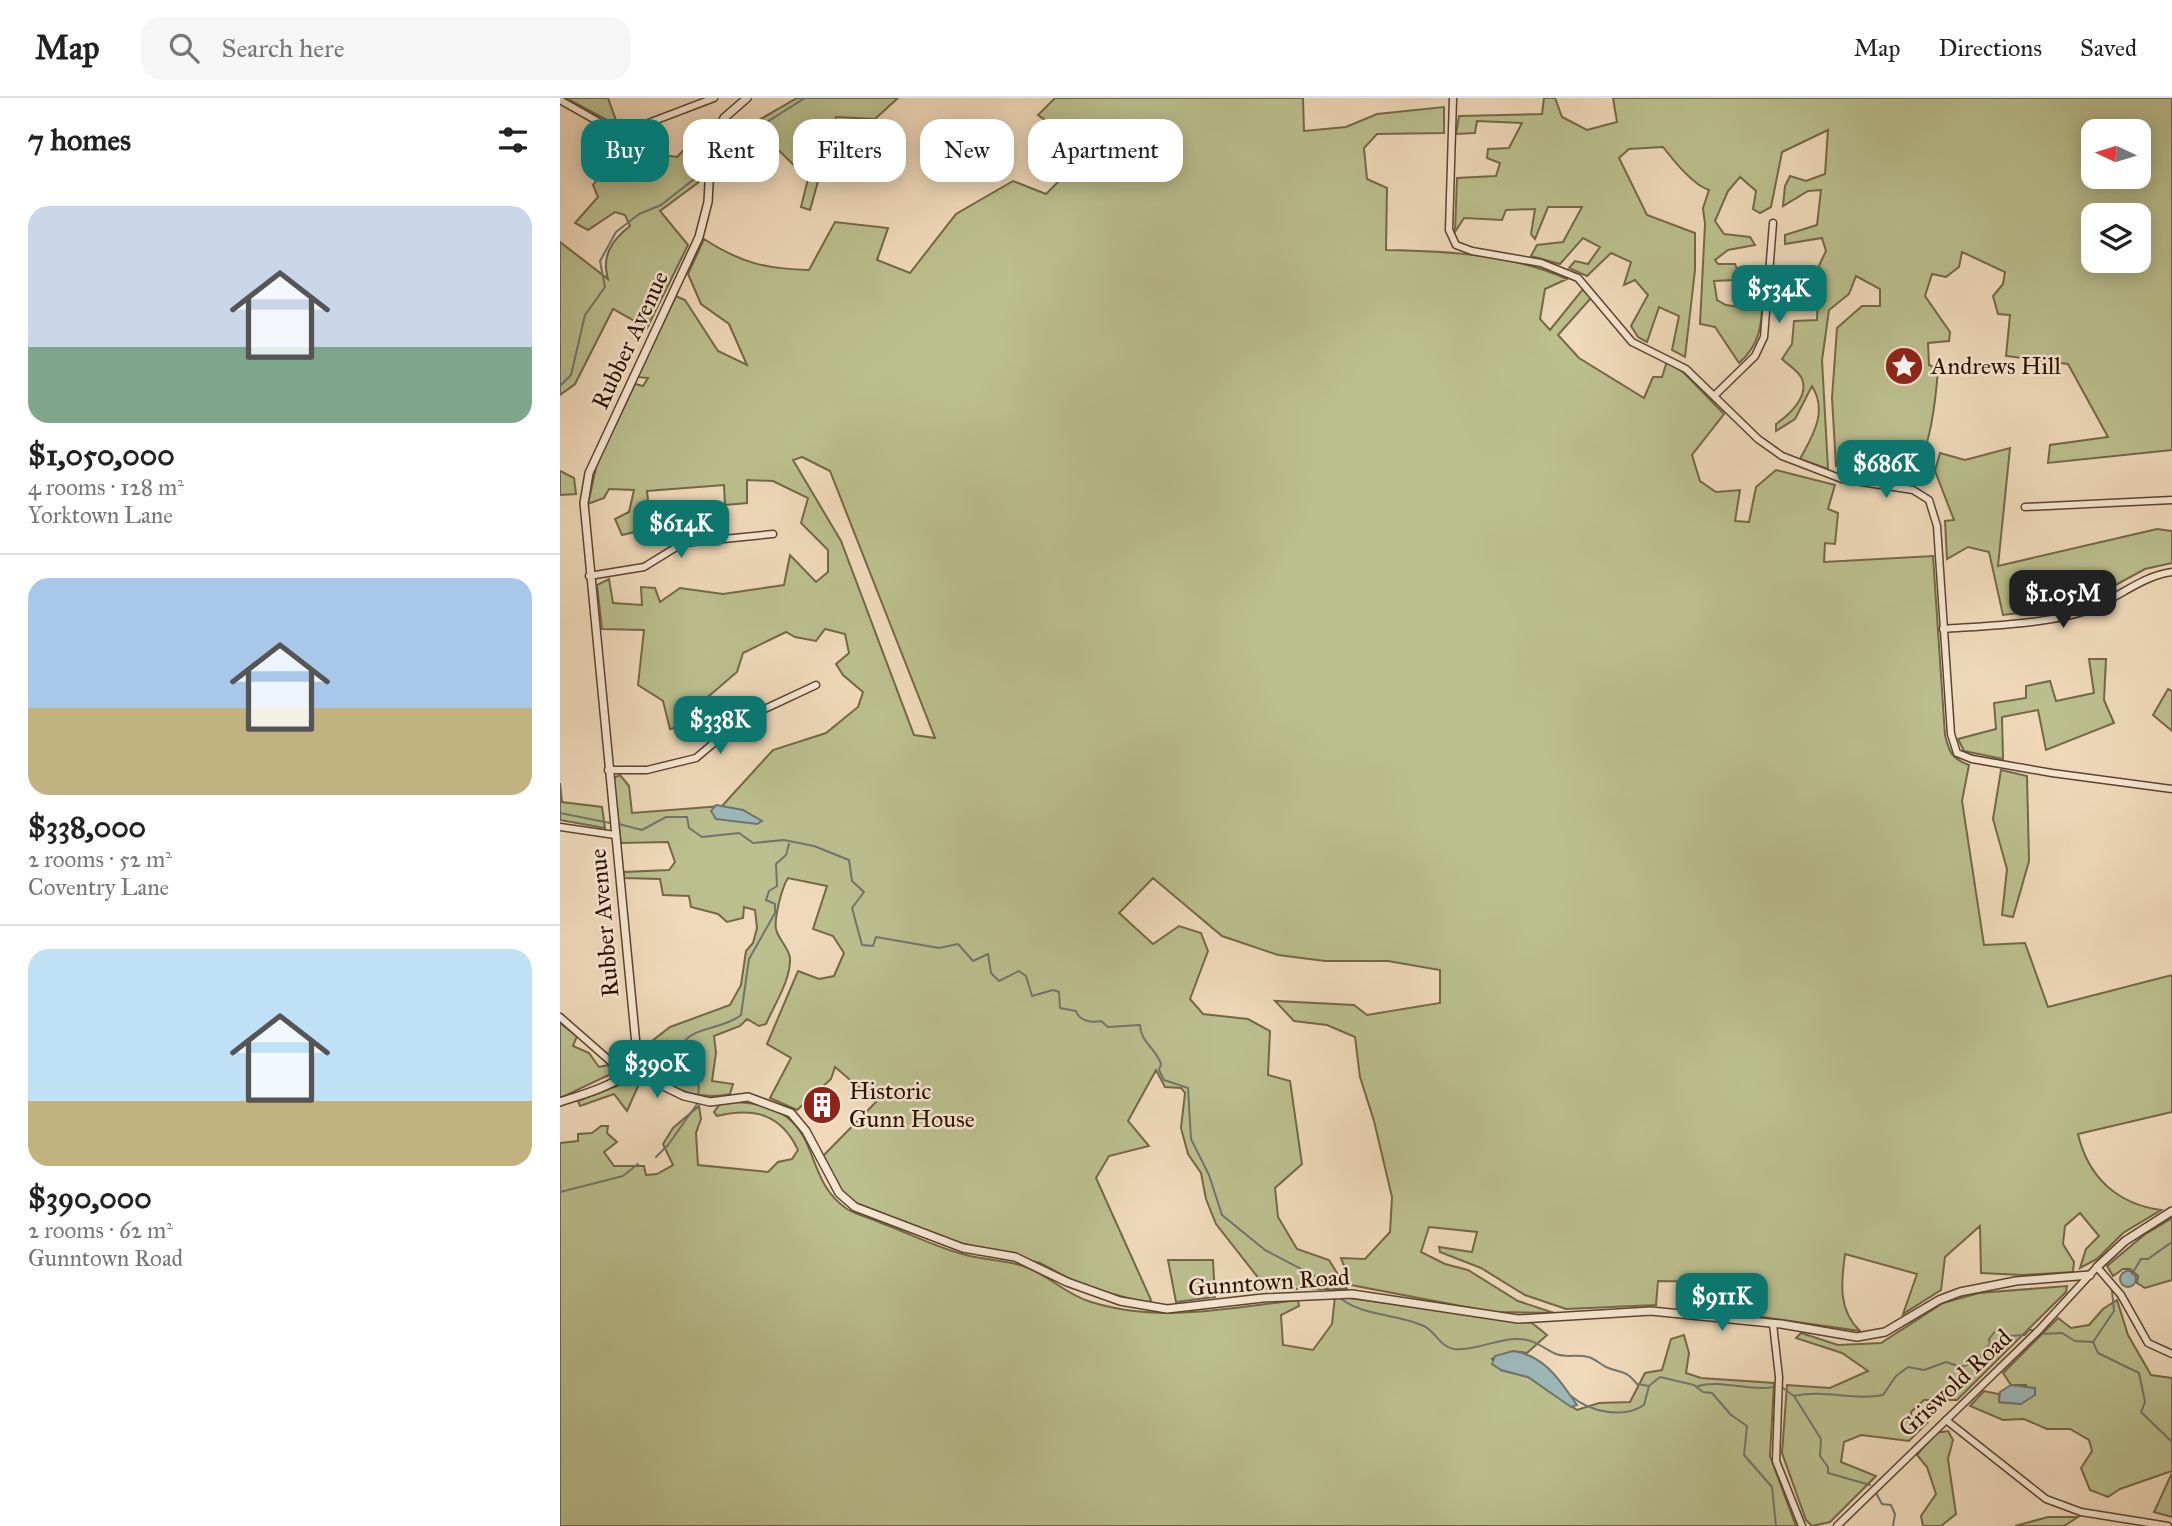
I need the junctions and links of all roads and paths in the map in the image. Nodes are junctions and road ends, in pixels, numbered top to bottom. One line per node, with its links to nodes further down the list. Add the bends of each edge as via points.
1 (714, 98): 4 (street, via 630,131 613,130)
2 (747, 98): 11 (street, Rubber Avenue, via 724,118 711,147 708,202 699,237 589,473 584,503)
3 (1453, 98): 6 (street, via 1448,230 1453,242 1465,249 1541,263 1573,275 1593,292 1632,342 1681,365)
4 (560, 100)
5 (1773, 223): 6 (street, via 1764,337 1755,356)
6 (1714, 396): 12 (street, via 1758,439 1789,459 1832,476 1913,490 1926,497 1937,526)
7 (2172, 500): 8 (street)
8 (2025, 507)
9 (773, 534): 11 (street, via 683,543 644,567)
10 (2172, 572): 12 (street, via 2157,574 2088,610)
11 (589, 576): 14 (street, Rubber Avenue)
12 (1943, 629): 15 (street, via 1952,743 1957,753 2052,773)
13 (816, 685): 14 (street, via 741,720 696,758 647,770)
14 (608, 770): 17 (street, Rubber Avenue)
15 (2172, 789)
16 (560, 827): 17 (street)
17 (615, 831): 19 (street, Rubber Avenue)
18 (560, 1017): 21 (street)
19 (637, 1057): 20 (street, Rubber Avenue); 21 (street)
20 (642, 1070): 22 (street, Gunntown Road)
21 (625, 1074): 22 (street); 23 (street)
22 (649, 1079): 27 (street, Gunntown Road, via 697,1100 748,1097 777,1106 800,1122 833,1184 855,1207 963,1248 1015,1257 1120,1301 1167,1309 1333,1293 1518,1318 1631,1310)
23 (560, 1102)
24 (2172, 1211): 25 (street, via 2125,1241)
25 (2097, 1267): 26 (street, Griswold Road); 28 (street, via 2121,1295 2148,1343)
26 (2090, 1275): 27 (street, Gunntown Road, via 2016,1281 1960,1292 1869,1336 1845,1337); 29 (street, Griswold Road)
27 (1773, 1324): 30 (street, via 1779,1377 1776,1461)
28 (2172, 1354)
29 (1945, 1420): 31 (street, Griswold Road); 32 (street, via 2046,1499 2081,1512)
30 (1802, 1526)
31 (1837, 1526)
32 (2168, 1526)

